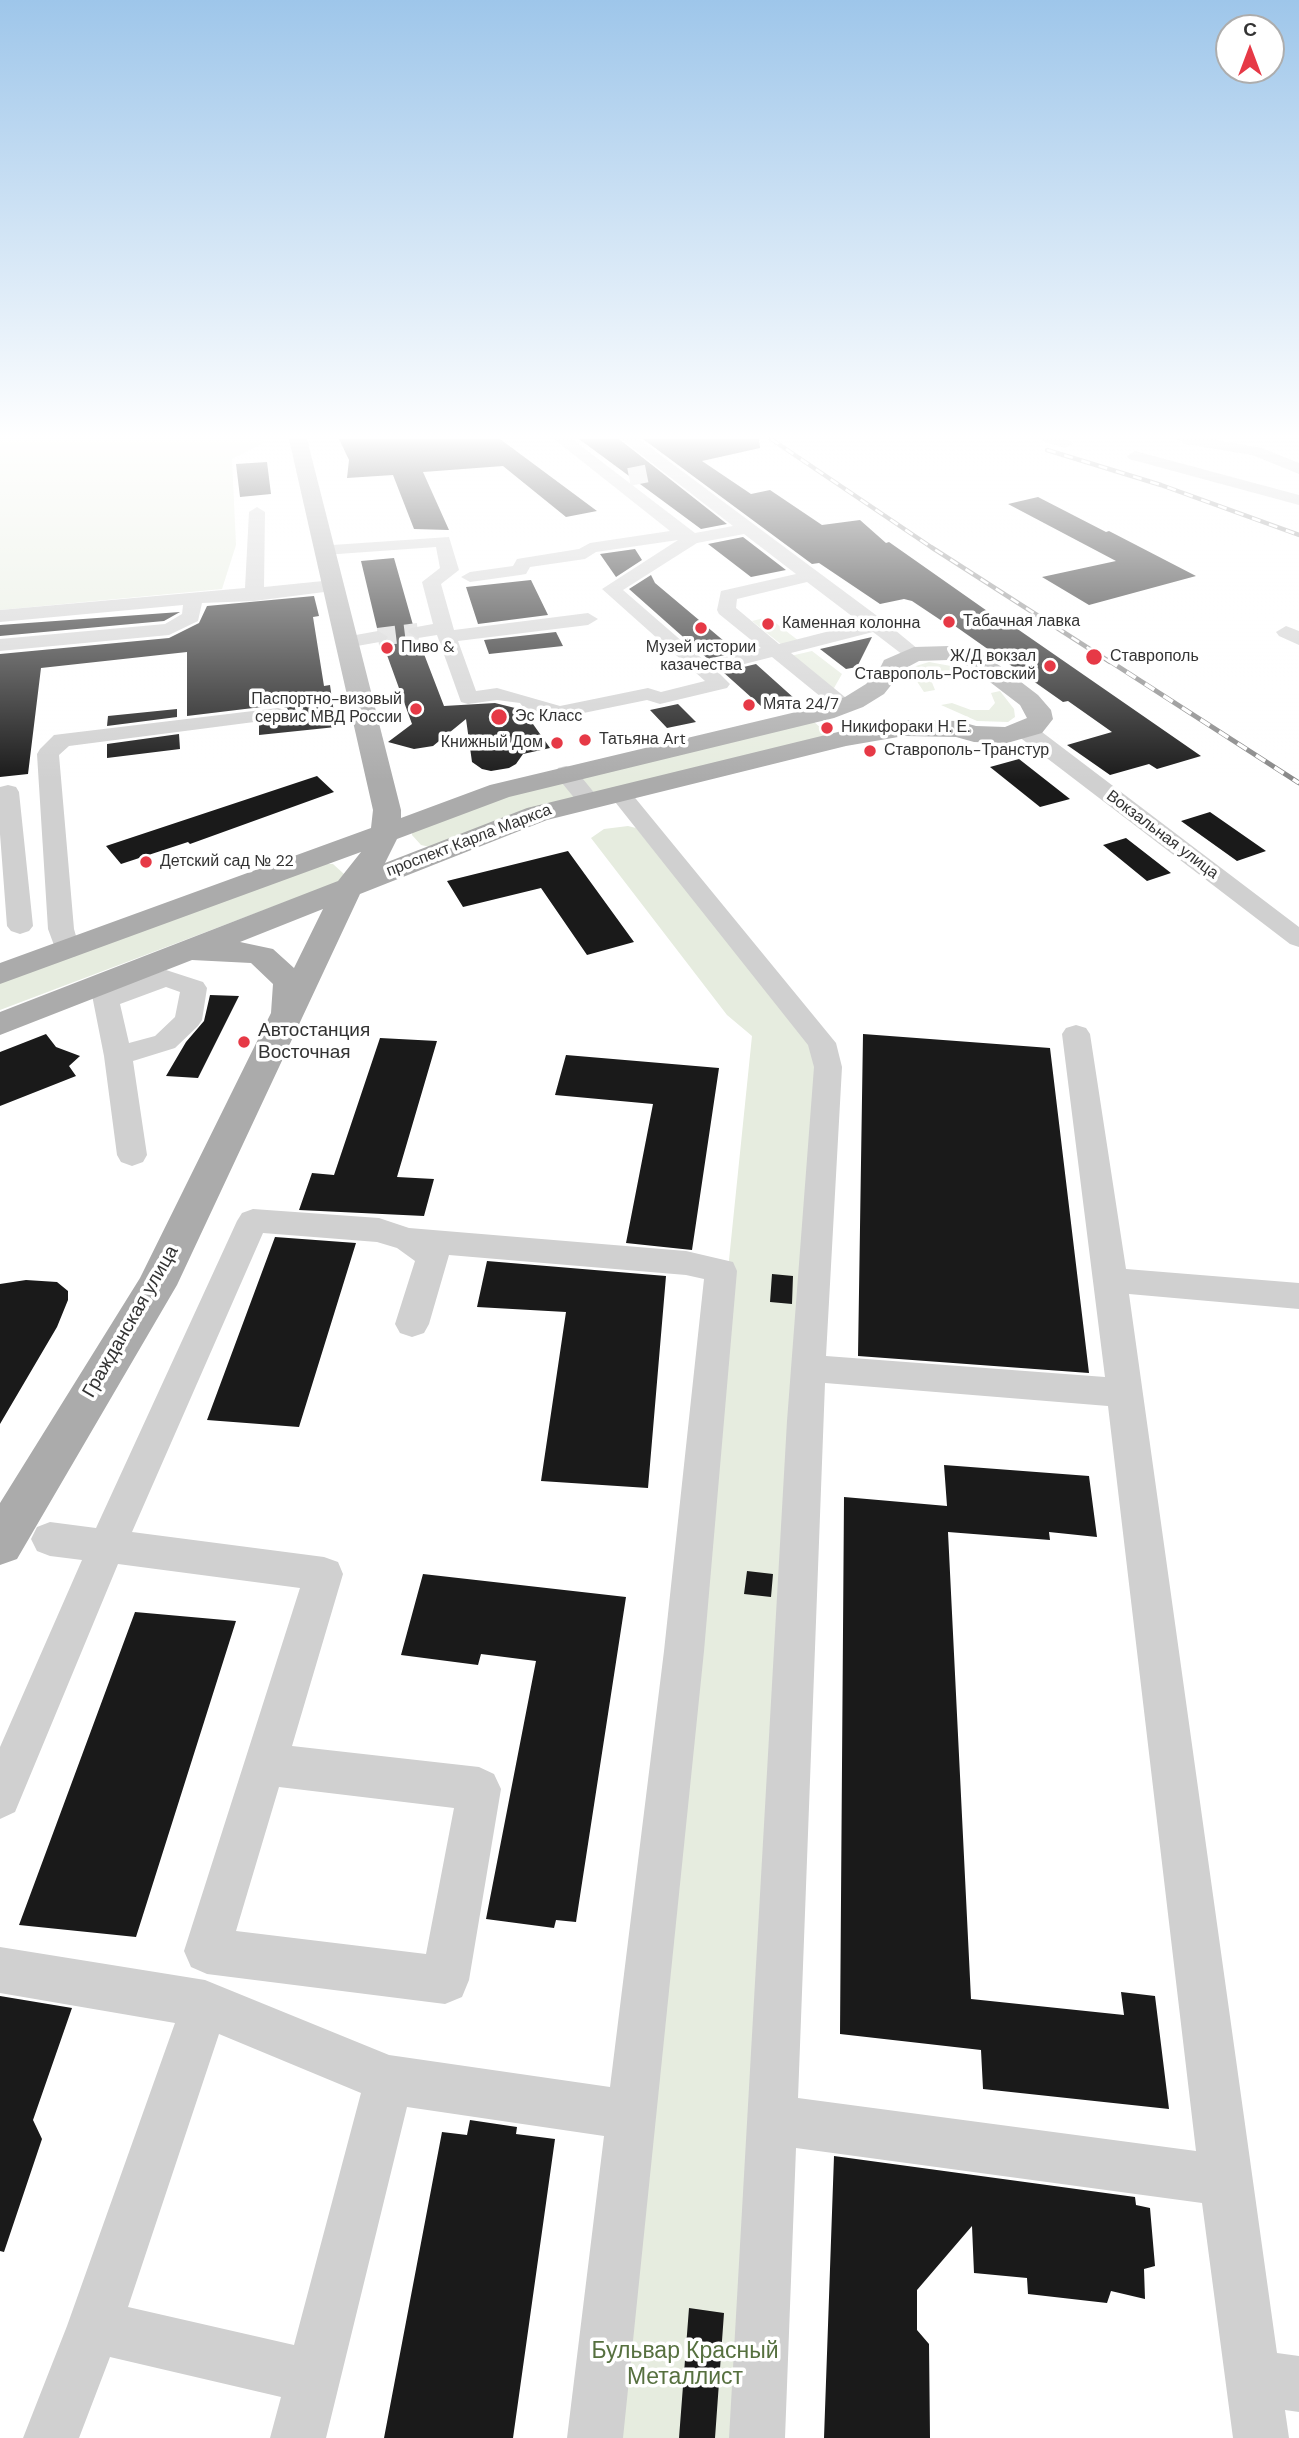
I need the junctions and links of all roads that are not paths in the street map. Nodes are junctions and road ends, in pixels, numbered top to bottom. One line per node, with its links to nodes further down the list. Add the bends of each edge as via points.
1 (256, 553): 10 (street)
2 (325, 553): 9 (main road, Гражданская улица)
3 (446, 553): 16 (street, via 450,569 431,582)
4 (586, 553): 8 (street)
5 (664, 553): 22 (street, via 611,589)
6 (780, 553): 7 (street)
7 (810, 576): 14 (street); 20 (street, via 728,595 726,610)
8 (470, 577)
9 (333, 586): 10 (street); 18 (main road, Гражданская улица)
10 (254, 595): 11 (street)
11 (193, 601): 12 (street); 19 (street, via 191,617 169,629)
12 (0, 616)
13 (588, 620): 16 (street)
14 (877, 625): 20 (street); 21 (street)
15 (418, 632): 16 (street)
16 (445, 633): 22 (street, via 468,698 497,694 559,712 648,694 660,698 720,684)
17 (378, 637): 18 (street)
18 (346, 642): 30 (main road, Гражданская улица, via 387,810)
19 (0, 645)
20 (775, 651): 22 (street); 23 (street)
21 (914, 654): 23 (main road, проспект Карла Маркса, via 893,665 876,689); 25 (main road, via 949,653 978,662 1038,710 1040,719)
22 (702, 668)
23 (844, 706): 26 (main road, проспект Карла Маркса)
24 (278, 714): 27 (street, via 61,740 48,754)
25 (1026, 731): 29 (main road, проспект Карла Маркса, via 992,736 958,729 904,728); 34 (street, Вокзальная улица)
26 (566, 773): 29 (street); 30 (main road, проспект Карла Маркса, via 500,791)
27 (50, 781): 28 (street); 32 (street)
28 (4, 792): 33 (street)
29 (603, 797): 31 (main road, проспект Карла Маркса, via 537,814); 48 (street, via 822,1043 826,1053)
30 (385, 834): 31 (main road, Гражданская улица, via 370,863); 35 (main road, проспект Карла Маркса)
31 (348, 888): 36 (main road, проспект Карла Маркса); 39 (main road, Гражданская улица)
32 (60, 912): 33 (street); 35 (street)
33 (10, 929)
34 (1299, 939)
35 (67, 950): 37 (main road, проспект Карла Маркса)
36 (162, 962): 38 (main road, проспект Карла Маркса); 39 (main road, Гражданская улица, via 219,951 262,956 283,972 289,983)
37 (0, 974)
38 (105, 992): 40 (main road, проспект Карла Маркса); 42 (street); 42 (street, via 166,978 194,988 188,1020 165,1042)
39 (287, 1017): 51 (main road, Гражданская улица, via 157,1284)
40 (0, 1024)
41 (1076, 1034): 45 (street)
42 (118, 1056): 43 (street)
43 (132, 1155)
44 (408, 1240): 47 (street, via 433,1256); 52 (street, via 379,1230 253,1221); 58 (street, via 687,1263 721,1271)
45 (1111, 1280): 46 (street); 49 (street)
46 (1299, 1296)
47 (411, 1324)
48 (808, 1368): 49 (street); 59 (street)
49 (1124, 1393): 60 (street)
50 (50, 1539): 52 (street)
51 (0, 1544)
52 (107, 1546): 53 (street, via 324,1574); 54 (street)
53 (265, 1764): 53 (street, via 207,1951 445,1980 479,1789)
54 (0, 1797)
55 (0, 1970): 56 (street)
56 (205, 2004): 57 (street); 61 (street)
57 (389, 2080): 58 (street); 62 (street)
58 (631, 2115): 66 (street)
59 (773, 2120): 60 (street); 67 (street)
60 (1225, 2180): 63 (street)
61 (94, 2326): 62 (street); 64 (street)
62 (315, 2377): 65 (street)
63 (1276, 2381): 68 (street)
64 (51, 2438)
65 (298, 2438)
66 (595, 2438)
67 (757, 2438)
68 (1261, 2438)

